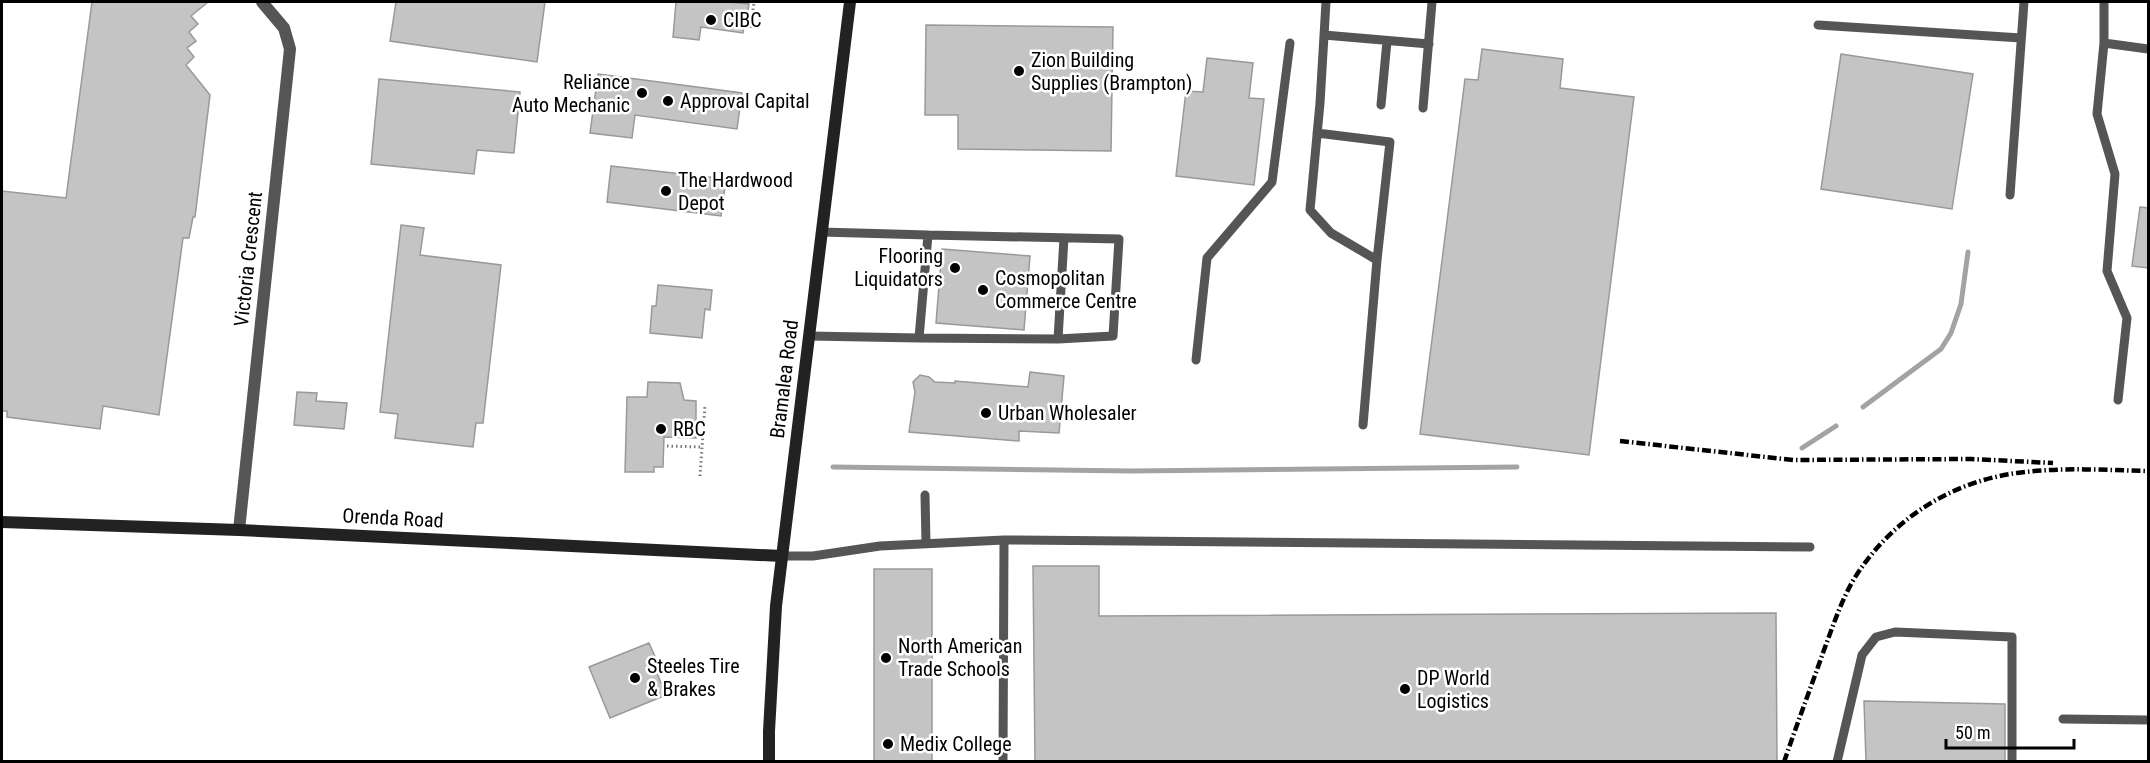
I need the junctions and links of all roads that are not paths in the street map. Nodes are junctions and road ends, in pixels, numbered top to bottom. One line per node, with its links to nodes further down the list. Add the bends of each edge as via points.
1 (262, 2): 31 (street, Victoria Crescent, via 284,28 290,49)
2 (850, 2): 19 (street, Bramalea Road)
3 (1326, 2): 8 (lane)
4 (1432, 2): 13 (lane)
5 (2024, 2): 9 (lane)
6 (2104, 2): 12 (lane)
7 (1818, 25): 9 (lane)
8 (1324, 35): 10 (lane); 17 (lane)
9 (2021, 38): 18 (lane)
10 (1387, 41): 13 (lane); 15 (lane)
11 (1290, 43): 26 (lane, via 1272,182 1207,258)
12 (2104, 43): 14 (lane); 27 (lane, via 2097,114 2115,174 2107,271 2127,318)
13 (1429, 44): 16 (lane)
14 (2148, 50)
15 (1381, 105)
16 (1423, 108)
17 (1317, 132): 22 (lane, via 1310,210 1331,233); 22 (lane, via 1390,142)
18 (2010, 195)
19 (821, 232): 20 (lane); 23 (street, Bramalea Road)
20 (928, 235): 21 (lane); 24 (lane)
21 (1064, 238): 25 (lane); 25 (lane, via 1119,239 1113,336)
22 (1377, 260): 28 (lane)
23 (809, 336): 24 (lane); 35 (street, Bramalea Road)
24 (919, 339): 25 (lane)
25 (1058, 339)
26 (1196, 360)
27 (2118, 400)
28 (1363, 425)
29 (925, 495): 33 (lane)
30 (2, 522): 31 (street, Orenda Road)
31 (239, 530): 35 (street, Orenda Road)
32 (1004, 540): 33 (lane); 34 (lane); 39 (lane)
33 (926, 543): 35 (lane)
34 (1810, 547)
35 (782, 556): 38 (street, Bramalea Road, via 773,650)
36 (2062, 719): 37 (lane)
37 (2148, 720)
38 (770, 762)
39 (1003, 762)
40 (1837, 762): 41 (lane, via 1862,655 1876,638 1895,632 2012,637)
41 (2012, 762)

